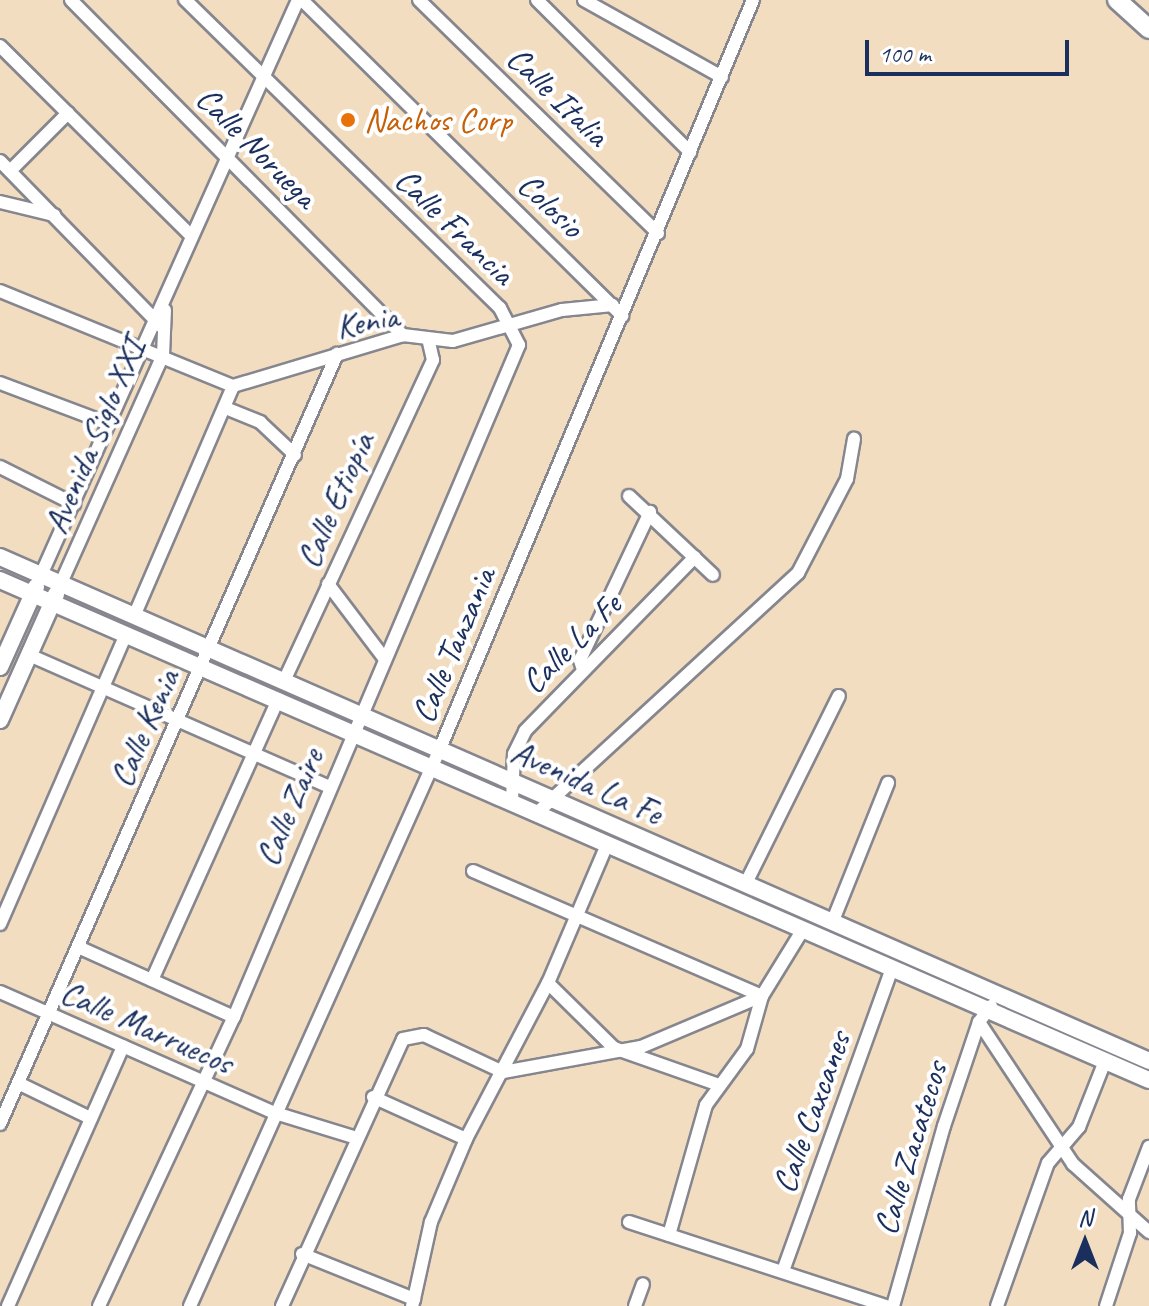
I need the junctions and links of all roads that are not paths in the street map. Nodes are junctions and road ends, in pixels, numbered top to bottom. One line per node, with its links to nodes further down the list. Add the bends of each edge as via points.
1 (71, 0): 15 (street, Calle Noruega)
2 (185, 0): 12 (street, Calle Francia)
3 (300, 0): 12 (street, Avenida Siglo XXI); 23 (street, Colosio)
4 (419, 0): 20 (street, Calle Italia)
5 (537, 0): 14 (street)
6 (584, 0): 11 (street)
7 (753, 0): 11 (street, Calle Tanzania)
8 (1117, 0): 9 (main road)
9 (1149, 29)
10 (0, 46): 13 (street)
11 (722, 77): 14 (street, Calle Tanzania)
12 (264, 79): 15 (street, Avenida Siglo XXI); 25 (street, Calle Francia)
13 (68, 113): 17 (street); 21 (street)
14 (690, 152): 20 (street, Calle Tanzania)
15 (226, 156): 21 (street, Avenida Siglo XXI); 27 (street, Calle Noruega)
16 (0, 161): 17 (street)
17 (10, 171): 19 (street)
18 (0, 202): 19 (street)
19 (54, 215): 26 (street)
20 (658, 233): 24 (street, Calle Tanzania)
21 (191, 236): 26 (street, Avenida Siglo XXI)
22 (0, 291): 29 (street)
23 (613, 305): 24 (street, Colosio); 25 (street, Kenia, via 562,310)
24 (623, 316): 67 (street, Calle Tanzania)
25 (513, 326): 28 (street, Kenia); 55 (street, Calle Zaire, via 519,345)
26 (162, 327): 29 (street, Avenida Siglo XXI); 31 (street, Avenida Siglo XXI)
27 (403, 335): 28 (street, Kenia); 30 (street, Kenia)
28 (429, 342): 48 (street, Calle Etiopía, via 433,360)
29 (143, 348): 31 (street); 35 (street, Avenida Siglo XXI)
30 (337, 354): 33 (street, Kenia); 37 (street, Calle Kenia)
31 (163, 355): 33 (street); 47 (street, Avenida Siglo XXI)
32 (0, 383): 35 (street)
33 (233, 386): 34 (street)
34 (228, 409): 37 (street, via 260,422); 51 (street)
35 (109, 424): 40 (street, Avenida Siglo XXI)
36 (854, 439): 73 (street, via 847,479 798,573)
37 (295, 455): 53 (street, Calle Kenia)
38 (0, 467): 40 (street)
39 (629, 496): 41 (street)
40 (74, 504): 44 (street, Avenida Siglo XXI)
41 (650, 512): 43 (street); 58 (street, via 580,660)
42 (0, 557): 44 (street, Avenida La Fe)
43 (695, 557): 45 (street); 58 (street, Calle La Fe)
44 (41, 575): 47 (street, Avenida La Fe); 49 (street)
45 (713, 575)
46 (0, 580): 49 (street, Avenida La Fe)
47 (61, 583): 50 (street); 51 (street, Avenida La Fe)
48 (328, 584): 55 (street); 59 (street, Calle Etiopía)
49 (33, 595): 50 (street, Avenida La Fe); 57 (street)
50 (53, 603): 52 (street, Avenida La Fe); 54 (street)
51 (135, 614): 53 (street, Avenida La Fe)
52 (126, 634): 56 (street, Avenida La Fe); 60 (street)
53 (210, 648): 56 (street, Calle Kenia); 59 (street, Avenida La Fe)
54 (29, 655): 60 (street); 64 (street)
55 (384, 658): 63 (street, Calle Zaire)
56 (202, 666): 62 (street, Avenida La Fe); 65 (street, Calle Kenia)
57 (0, 667)
58 (583, 670): 70 (street, Calle La Fe, via 525,731 514,754)
59 (284, 681): 63 (street, Avenida La Fe)
60 (102, 687): 65 (street); 81 (street)
61 (839, 696): 78 (street)
62 (278, 699): 66 (street, Avenida La Fe); 68 (street)
63 (360, 714): 66 (street, Calle Zaire); 67 (street, Avenida La Fe)
64 (0, 720)
65 (178, 721): 68 (street); 83 (street, Calle Kenia)
66 (351, 733): 69 (street, Avenida La Fe); 72 (street, Calle Zaire)
67 (439, 751): 69 (street, Calle Tanzania); 70 (street, Avenida La Fe)
68 (251, 755): 72 (street); 85 (street)
69 (432, 768): 74 (street, Avenida La Fe); 103 (street, Calle Tanzania)
70 (513, 782): 73 (street, Avenida La Fe); 74 (street, Calle La Fe)
71 (888, 783): 80 (street)
72 (327, 786): 92 (street, Calle Zaire)
73 (558, 800): 75 (street); 78 (street, Avenida La Fe)
74 (512, 801): 75 (street, Avenida La Fe)
75 (537, 813): 76 (street, Avenida La Fe)
76 (607, 845): 79 (street); 82 (street, Avenida La Fe)
77 (473, 871): 79 (street)
78 (745, 885): 80 (street, Avenida La Fe)
79 (575, 918): 86 (street); 89 (street)
80 (832, 923): 88 (street, Avenida La Fe)
81 (0, 924)
82 (802, 931): 84 (street, Avenida La Fe); 89 (street)
83 (78, 947): 85 (street); 90 (street, Calle Kenia)
84 (891, 971): 91 (street, Avenida La Fe); 115 (street, Calle Caxcanes)
85 (152, 980): 92 (street)
86 (548, 983): 94 (street); 97 (street)
87 (0, 992): 90 (street, Calle Marruecos)
88 (1002, 994): 91 (street); 96 (street, Avenida La Fe)
89 (762, 996): 94 (street, via 641,1047); 101 (street, via 747,1049)
90 (50, 1013): 93 (street, Calle Marruecos); 100 (street, Calle Kenia)
91 (983, 1016): 95 (street, Avenida La Fe); 108 (street); 124 (street, Calle Zacatecos)
92 (234, 1017): 99 (street, Calle Zaire)
93 (123, 1046): 99 (street, Calle Marruecos); 104 (street)
94 (614, 1048): 97 (street); 101 (street)
95 (1105, 1061): 98 (street, Avenida La Fe); 108 (street, via 1079,1127)
96 (1149, 1061)
97 (503, 1072): 102 (street, via 414,1035 403,1039); 107 (street)
98 (1149, 1080)
99 (199, 1082): 103 (street, Calle Marruecos); 120 (street, Calle Zaire)
100 (18, 1083): 104 (street); 105 (street, Calle Kenia)
101 (716, 1084): 113 (street)
102 (373, 1097): 106 (street); 107 (street)
103 (272, 1112): 106 (street, Calle Marruecos); 118 (street, Calle Tanzania)
104 (90, 1118): 119 (street)
105 (0, 1124)
106 (354, 1137): 114 (street)
107 (466, 1139): 117 (street, via 431,1222)
108 (1062, 1145): 110 (street, via 1073,1164); 125 (street, via 1048,1163)
109 (1149, 1147): 110 (street, via 1129,1199)
110 (1130, 1217): 112 (street); 126 (street)
111 (629, 1222): 113 (street)
112 (1149, 1232)
113 (669, 1235): 115 (street)
114 (302, 1254): 117 (street); 121 (street)
115 (783, 1271): 123 (street)
116 (643, 1284): 122 (street)
117 (413, 1302)
118 (195, 1305)
119 (8, 1306)
120 (99, 1306)
121 (282, 1306)
122 (635, 1306)
123 (886, 1306)
124 (893, 1306)
125 (997, 1306)
126 (1106, 1306)

